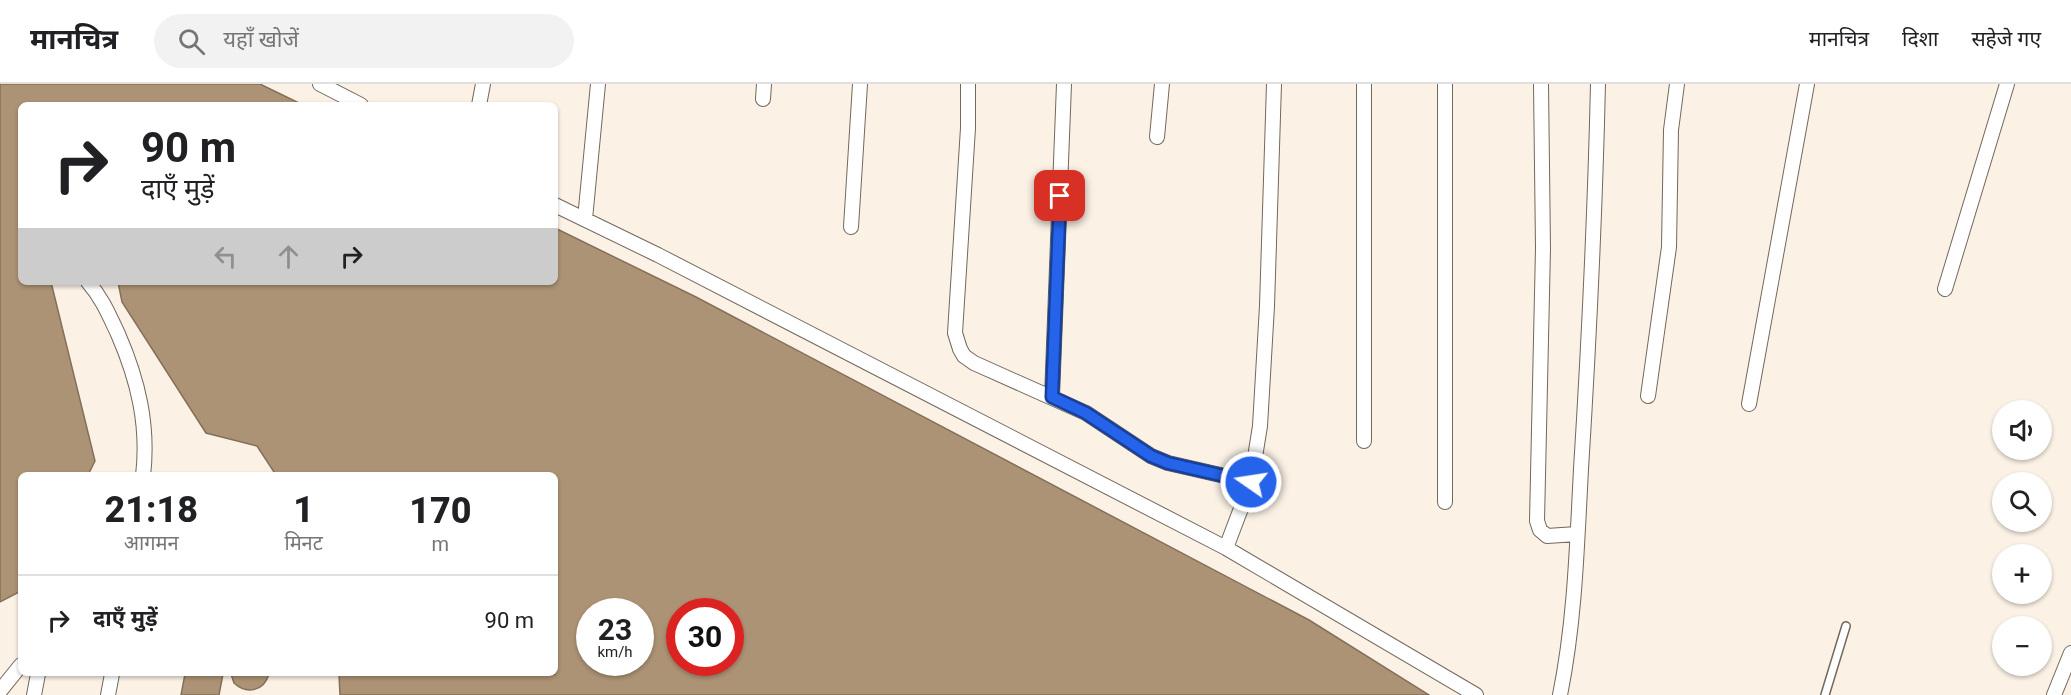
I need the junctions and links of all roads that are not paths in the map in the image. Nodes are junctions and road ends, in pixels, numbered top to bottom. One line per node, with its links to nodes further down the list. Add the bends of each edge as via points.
1 (320, 84): 18 (street)
2 (483, 84): 19 (street)
3 (598, 84): 22 (street)
4 (764, 84): 17 (street)
5 (860, 84): 23 (street)
6 (968, 84): 27 (street, via 956,341 964,356 974,363)
7 (1064, 84): 27 (street)
8 (1162, 84): 20 (street)
9 (1274, 84): 31 (street, via 1267,306 1260,426)
10 (1364, 84): 29 (street)
11 (1446, 84): 32 (street)
12 (1541, 84): 33 (street, via 1543,248 1537,520 1547,536)
13 (1598, 84): 33 (street)
14 (1677, 84): 26 (street, via 1671,130 1669,247)
15 (1807, 84): 28 (street)
16 (2007, 84): 25 (street)
17 (763, 99)
18 (355, 102)
19 (480, 102)
20 (1157, 137)
21 (558, 206): 22 (street)
22 (585, 219): 34 (street)
23 (851, 227)
24 (90, 285): 30 (street, via 102,299 134,375 144,424)
25 (1945, 289)
26 (1648, 396)
27 (1052, 397): 31 (street, via 1094,417 1159,460)
28 (1749, 404)
29 (1364, 441)
30 (143, 472)
31 (1251, 482): 34 (street)
32 (1445, 502)
33 (1578, 534): 44 (street)
34 (1226, 548): 43 (street)
35 (1846, 626): 45 (lane)
36 (2070, 661): 46 (street)
37 (18, 669): 40 (street)
38 (38, 676): 41 (street)
39 (112, 676): 42 (street)
40 (0, 691)
41 (34, 695)
42 (108, 695)
43 (1476, 695)
44 (1560, 695)
45 (1825, 695)
46 (2054, 695)

